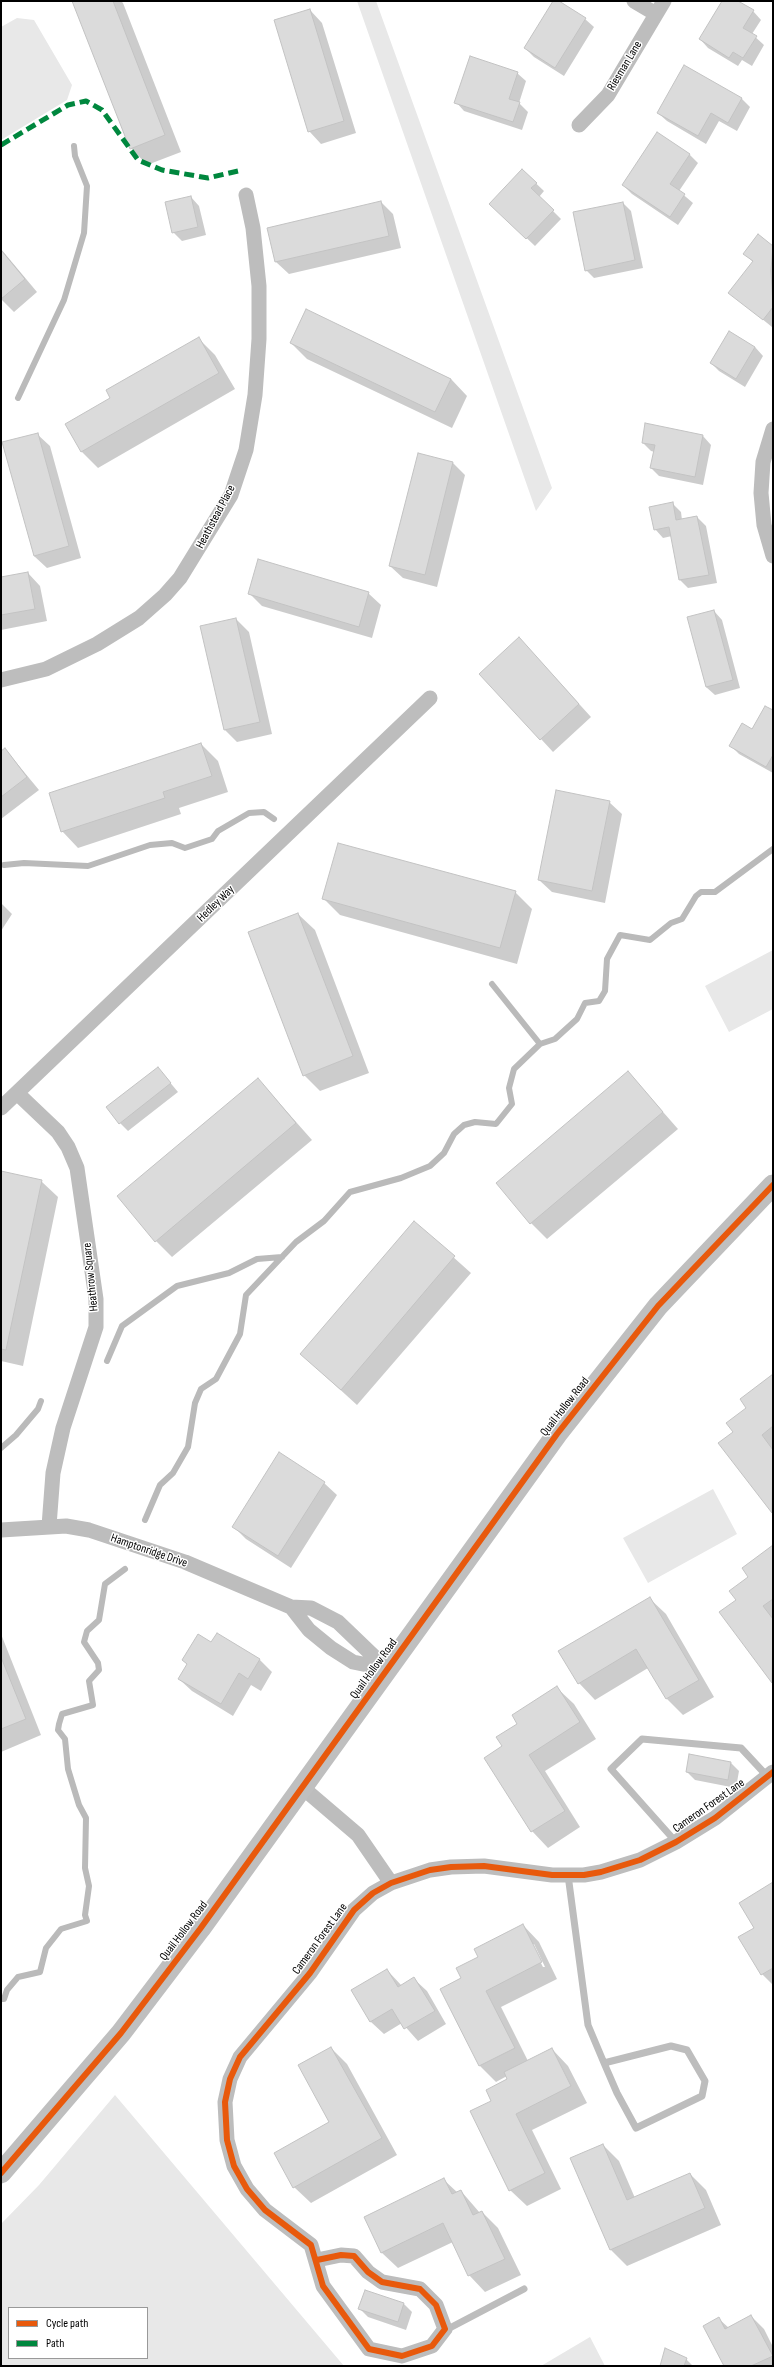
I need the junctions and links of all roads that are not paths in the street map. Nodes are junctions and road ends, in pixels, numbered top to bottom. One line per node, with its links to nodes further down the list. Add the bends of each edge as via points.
1 (634, 1): 3 (street)
2 (664, 1): 3 (street, Riesman Lane)
3 (656, 14): 4 (street, Riesman Lane, via 608,95)
4 (579, 125)
5 (246, 195): 8 (street, Heathstead Place, via 259,286 259,339 255,396 246,450 230,495 180,578 165,596 139,618 97,644 46,669)
6 (773, 429): 7 (street, via 763,462 761,493 764,525)
7 (773, 556)
8 (1, 680)
9 (430, 698): 10 (street, Hedley Way)
10 (17, 1093): 11 (street, Hedley Way); 13 (street, Heathrow Square, via 58,1132 77,1168 96,1299 96,1327 63,1428 53,1473)
11 (1, 1108)
12 (773, 1185): 16 (main road, Quail Hollow Road, via 658,1306 557,1434)
13 (49, 1526): 14 (street, Hamptonridge Drive); 15 (street, Hamptonridge Drive, via 89,1530 178,1560)
14 (1, 1530)
15 (291, 1607): 16 (street, Hamptonridge Drive, via 311,1608 338,1622); 16 (street, via 308,1630 331,1648 354,1662)
16 (387, 1669): 18 (main road, Quail Hollow Road)
17 (770, 1774): 19 (street, Cameron Forest Lane, via 715,1818); 19 (lane, via 741,1748 642,1739 611,1769)
18 (303, 1788): 21 (street, via 358,1834); 23 (main road, Quail Hollow Road, via 120,2033)
19 (676, 1842): 20 (street, Cameron Forest Lane, via 640,1860 601,1872)
20 (568, 1876): 21 (street, Cameron Forest Lane, via 484,1866 451,1867 410,1875); 22 (lane, via 588,2025)
21 (391, 1883): 24 (street, Cameron Forest Lane, via 373,1893 354,1910 310,1974 240,2058 230,2079 225,2102 227,2140 234,2166 247,2189 266,2210 311,2245)
22 (604, 2063): 22 (lane, via 636,2128 702,2096 705,2081 687,2050 671,2046)
23 (1, 2173)
24 (317, 2260): 26 (street, via 341,2255 354,2256 368,2272 382,2282 420,2289 436,2305); 26 (street, Cameron Forest Lane, via 323,2286 369,2349 402,2356 432,2346)
25 (524, 2289): 26 (lane)
26 (444, 2331)

